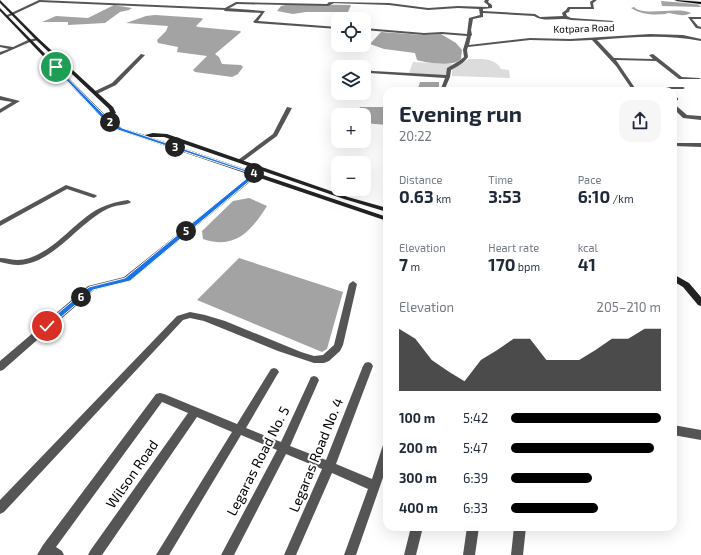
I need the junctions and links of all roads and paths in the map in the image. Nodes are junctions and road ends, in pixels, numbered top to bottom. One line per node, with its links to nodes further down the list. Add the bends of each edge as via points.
1 (41, 0): 9 (street); 11 (street)
2 (487, 0): 10 (street, via 490,8)
3 (594, 0): 13 (street, via 591,3 593,8 569,8 564,13)
4 (677, 0): 7 (main road)
5 (0, 1): 11 (main road)
6 (354, 1): 9 (street, via 314,6 236,3); 10 (street, via 428,9 458,7)
7 (701, 3)
8 (0, 9): 12 (main road)
9 (226, 9): 16 (street, via 264,12 254,22)
10 (482, 10): 13 (street, via 539,18); 19 (street, via 482,16 471,18)
11 (12, 14): 12 (street); 21 (main road)
12 (7, 16): 23 (main road)
13 (565, 17): 15 (street)
14 (701, 18): 17 (street, via 689,18)
15 (612, 21)
16 (331, 28)
17 (701, 28)
18 (371, 30): 19 (street)
19 (470, 35): 25 (street)
20 (593, 38): 22 (street, Kotpara Road, via 664,35); 25 (street, Kotpara Road, via 530,39); 30 (street)
21 (36, 40): 23 (street); 39 (main road)
22 (701, 40)
23 (29, 41): 26 (street); 44 (main road)
24 (0, 46): 26 (street)
25 (468, 46): 33 (street, via 464,50 465,60 449,69)
26 (14, 48): 27 (street)
27 (0, 54)
28 (143, 55): 39 (street, via 114,84)
29 (651, 55): 31 (street)
30 (613, 59): 31 (street); 36 (street)
31 (659, 60): 34 (street, via 681,78)
32 (371, 72): 33 (street)
33 (448, 77): 35 (street)
34 (699, 79)
35 (444, 87)
36 (633, 87)
37 (677, 88): 38 (street)
38 (682, 88)
39 (95, 93): 44 (main road, via 113,113)
40 (0, 98): 43 (street, via 17,101)
41 (290, 108): 51 (street, via 275,135)
42 (677, 109): 45 (street, via 685,117)
43 (0, 111)
44 (104, 117): 46 (main road, via 120,129)
45 (701, 118)
46 (144, 137): 49 (main road, via 159,134); 50 (main road)
47 (701, 144): 48 (street)
48 (677, 145)
49 (208, 150): 50 (main road); 51 (main road)
50 (201, 155): 52 (main road)
51 (240, 161): 55 (main road)
52 (256, 174): 56 (main road); 63 (street, via 127,279 91,288)
53 (94, 196): 57 (street, via 66,187)
54 (128, 202): 58 (street, via 115,203 105,208 58,245 29,260 20,263)
55 (383, 209)
56 (383, 218)
57 (0, 224)
58 (0, 260)
59 (677, 279): 61 (main road, via 686,284)
60 (353, 284): 74 (street, via 338,349 324,359 293,353 205,318 190,314 180,318)
61 (701, 303)
62 (368, 366): 72 (street, Legaras Road No. 4)
63 (0, 367)
64 (274, 372): 67 (street)
65 (314, 380): 70 (street, Legaras Road No. 5)
66 (195, 411): 67 (street); 78 (street, via 160,396); 79 (street, Wilson Road)
67 (239, 429): 70 (street); 80 (street)
68 (677, 431): 69 (street)
69 (701, 435)
70 (284, 448): 72 (street); 81 (street, Legaras Road No. 5)
71 (383, 461): 73 (street)
72 (329, 467): 73 (street); 82 (street, Legaras Road No. 4)
73 (375, 486): 83 (street)
74 (0, 508)
75 (416, 531): 84 (street)
76 (472, 531): 85 (street)
77 (520, 531): 86 (street)
78 (50, 553)
79 (94, 555)
80 (162, 555)
81 (227, 555)
82 (290, 555)
83 (350, 555)
84 (410, 555)
85 (469, 555)
86 (517, 555)

